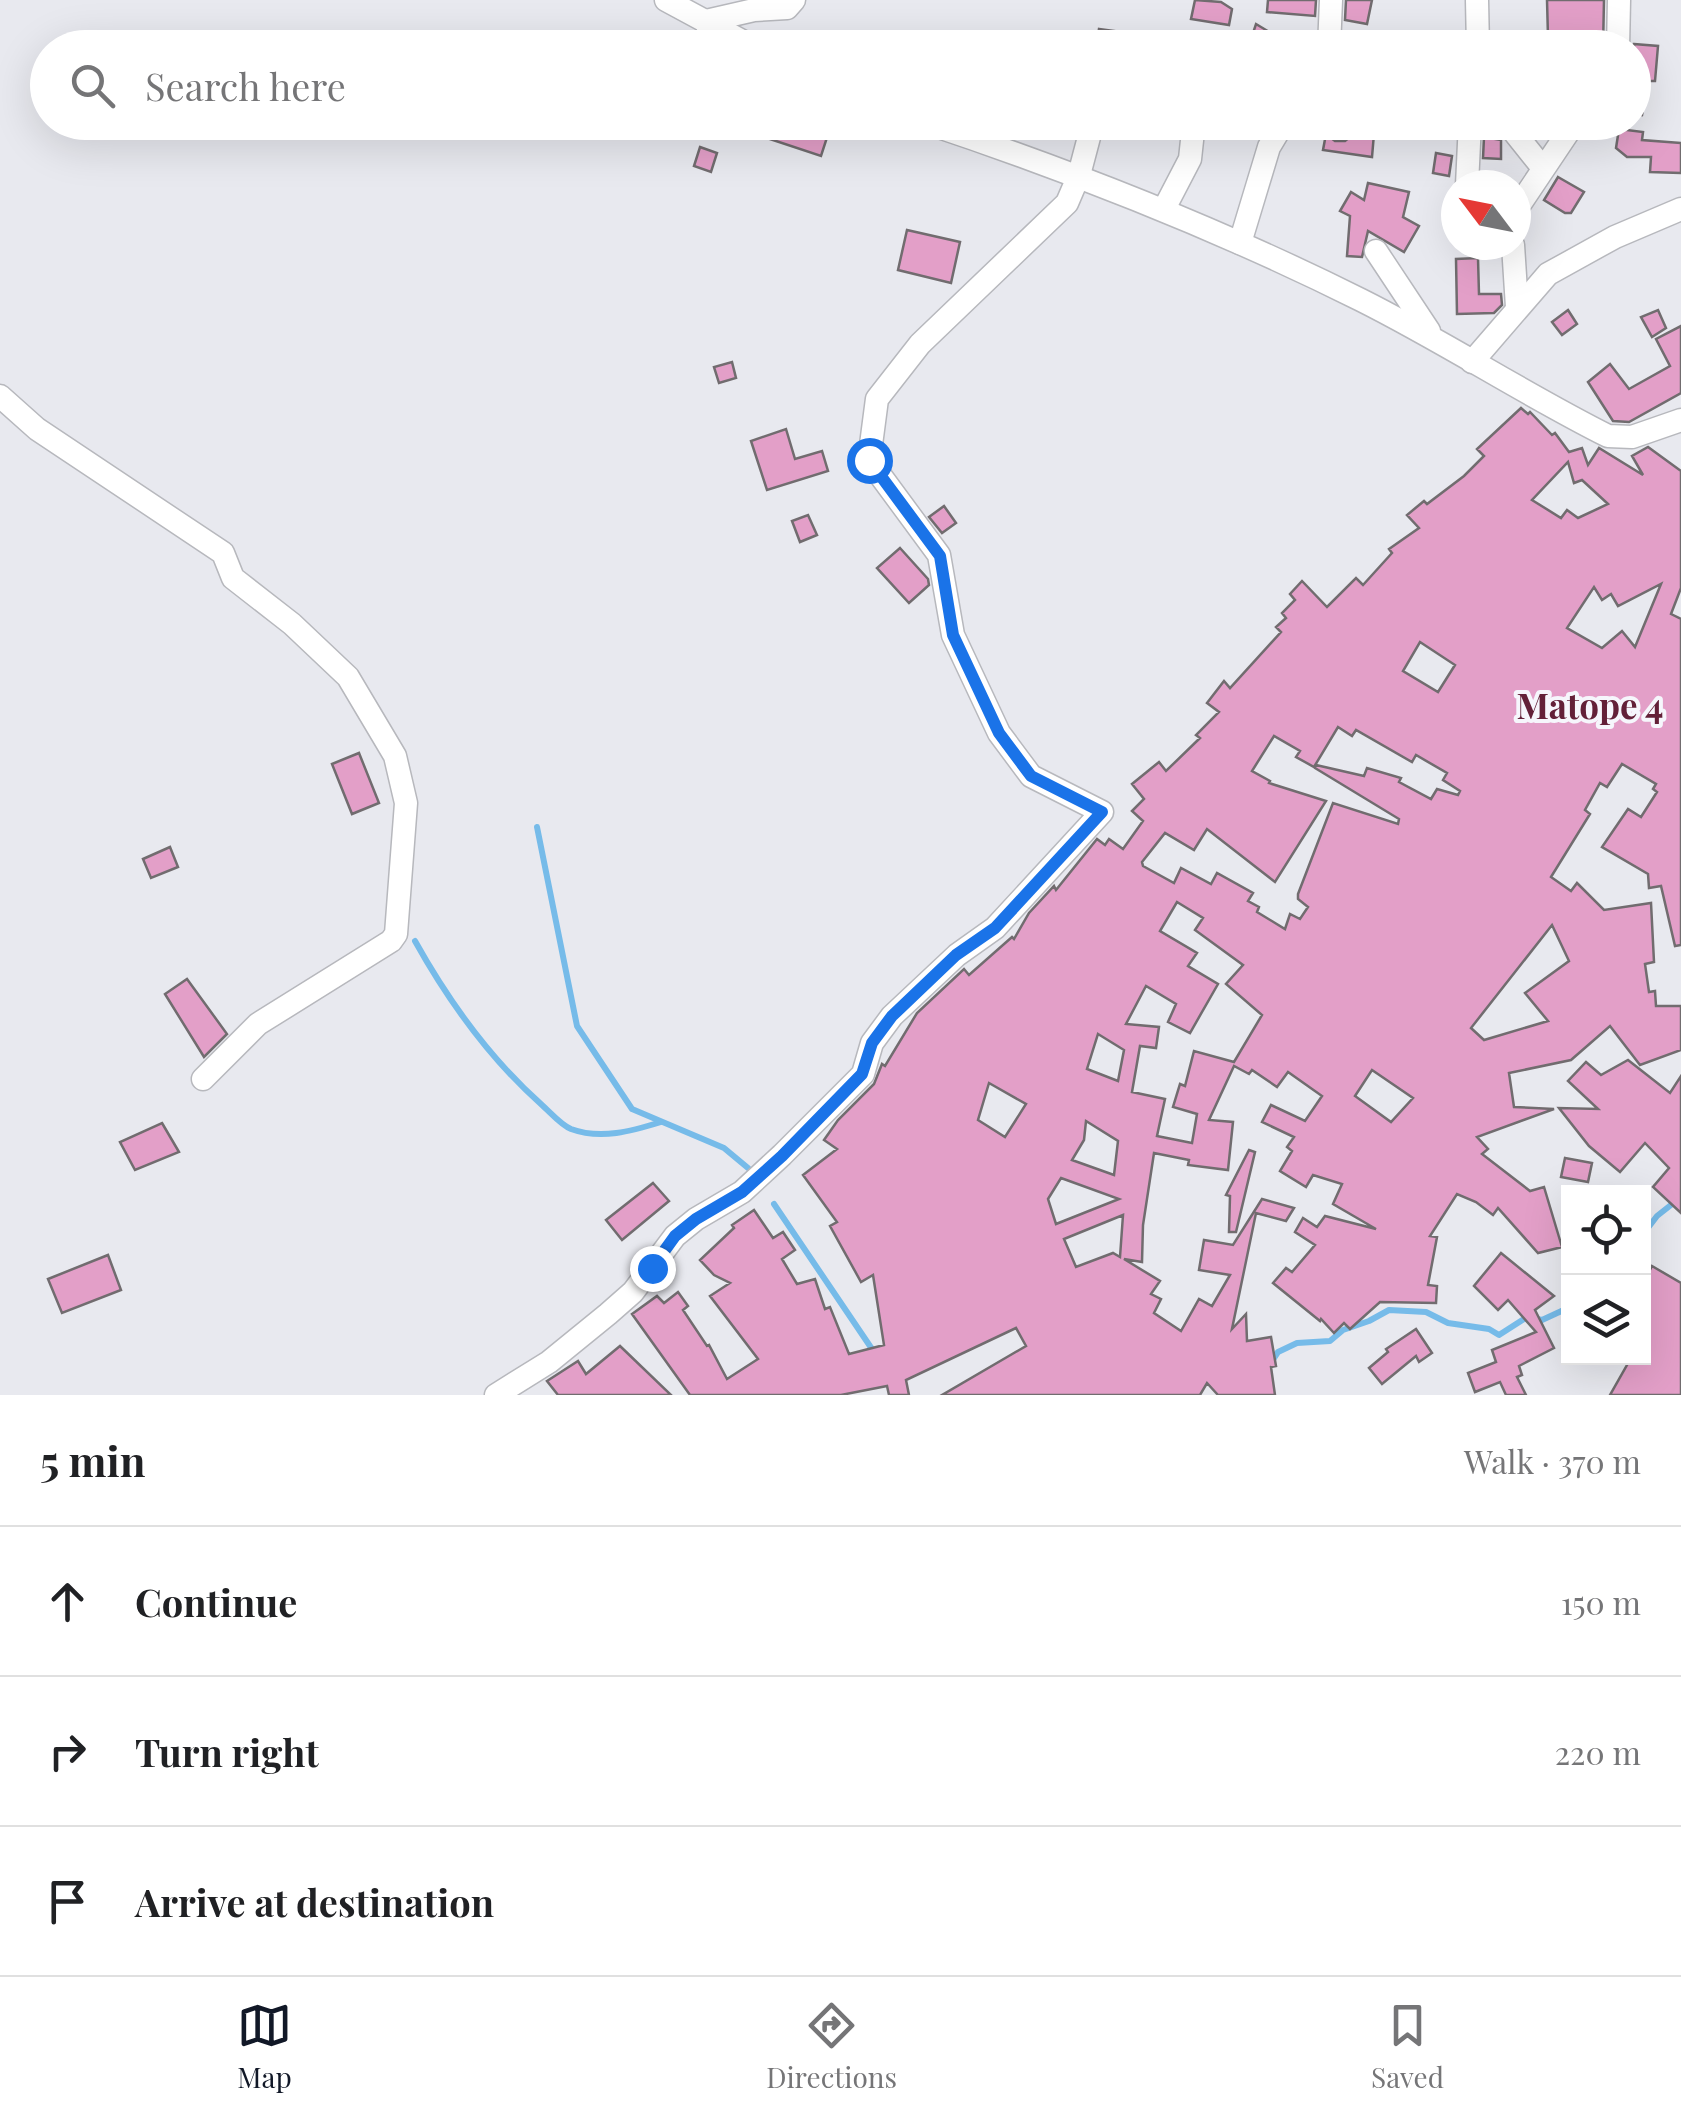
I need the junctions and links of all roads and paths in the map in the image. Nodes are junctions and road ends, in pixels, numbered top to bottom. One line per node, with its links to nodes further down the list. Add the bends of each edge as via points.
1 (666, 0): 6 (street)
2 (794, 0): 6 (street, via 787,8)
3 (1331, 0): 9 (street)
4 (1476, 0): 10 (street)
5 (1618, 0): 11 (street)
6 (706, 21): 7 (street); 8 (street)
7 (709, 30)
8 (722, 30)
9 (1330, 30)
10 (1477, 30)
11 (1618, 30)
12 (976, 140): 21 (street)
13 (1088, 140): 21 (street)
14 (1192, 140): 23 (street, via 1190,159)
15 (1273, 140): 25 (street)
16 (1469, 140): 20 (street)
17 (1520, 140): 19 (street)
18 (1561, 140): 19 (street)
19 (1542, 167): 22 (street)
20 (1468, 170)
21 (1079, 176): 23 (street); 34 (street, via 1067,202 920,344 876,399 869,460 940,556 953,635 999,733 1031,776 1102,812 995,928 892,1016 872,1043 862,1074 782,1156 675,1236 608,1314)
22 (1531, 185)
23 (1164, 209): 25 (street)
24 (1681, 209): 28 (street, via 1548,274)
25 (1240, 243): 29 (street)
26 (1376, 251): 29 (street)
27 (1513, 260): 28 (street)
28 (1517, 307): 30 (street)
29 (1434, 338): 30 (street)
30 (1472, 362): 32 (street, via 1608,436 1632,437)
31 (0, 396): 33 (street, via 37,429 223,554 234,578 348,677 395,756 406,803 396,934 258,1024)
32 (1681, 420)
33 (204, 1079)
34 (496, 1395)

